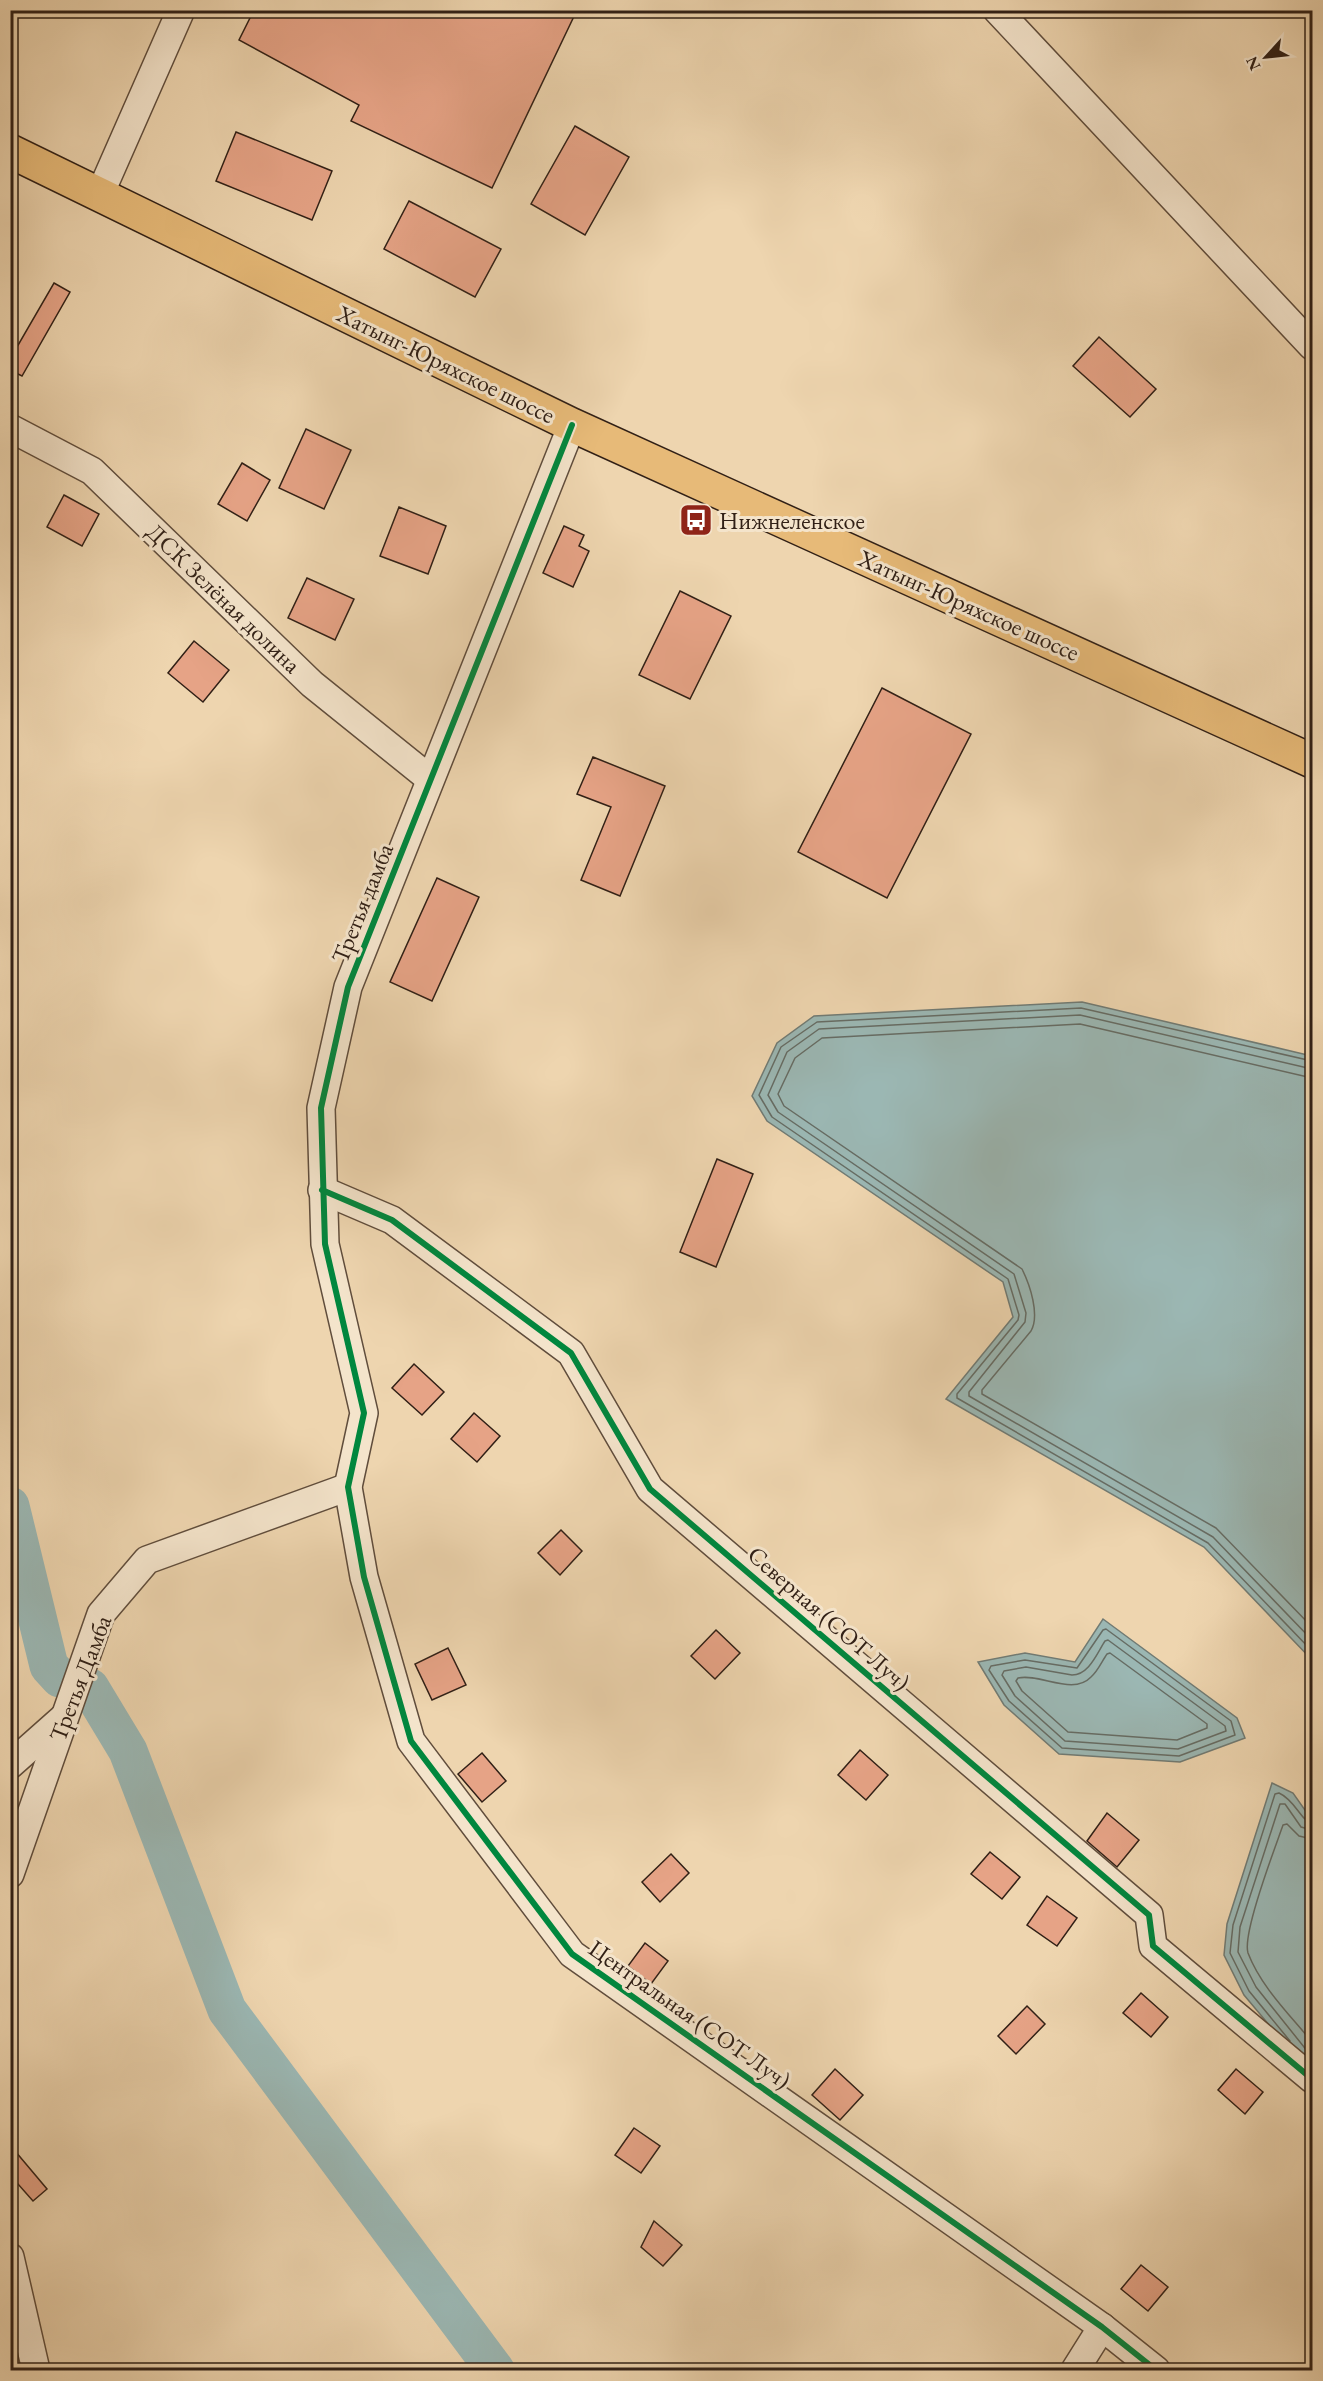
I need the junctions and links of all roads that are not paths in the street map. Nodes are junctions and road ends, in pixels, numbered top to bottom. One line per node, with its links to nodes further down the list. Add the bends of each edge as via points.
1 (181, 10): 4 (street)
2 (997, 10): 5 (street)
3 (10, 151): 4 (main road, Хатынг-Юряхское шоссе)
4 (100, 194): 6 (main road, Хатынг-Юряхское шоссе)
5 (1312, 346)
6 (572, 425): 8 (main road, Хатынг-Юряхское шоссе); 9 (street, Третья дамба)
7 (10, 428): 9 (street, ДСК Зелёная долина, via 92,471 312,684)
8 (1312, 761)
9 (430, 779): 10 (street, Третья дамба, via 348,987 321,1108)
10 (322, 1190): 11 (street, Третья дамба, via 325,1244 364,1413); 15 (street, Северная (СОТ Луч), via 392,1220 571,1353 651,1489 1149,1915 1153,1946)
11 (348, 1487): 12 (street, Третья Дамба, via 147,1560 101,1614); 17 (street, Центральная (СОТ Луч), via 364,1577 411,1741 572,1954)
12 (63, 1718): 13 (street); 14 (street, Третья Дамба)
13 (10, 1765)
14 (10, 1874)
15 (1312, 2079)
16 (10, 2257): 18 (street)
17 (1101, 2327): 19 (street); 20 (street, Центральная (СОТ Луч))
18 (29, 2369)
19 (1075, 2370)
20 (1156, 2370)

